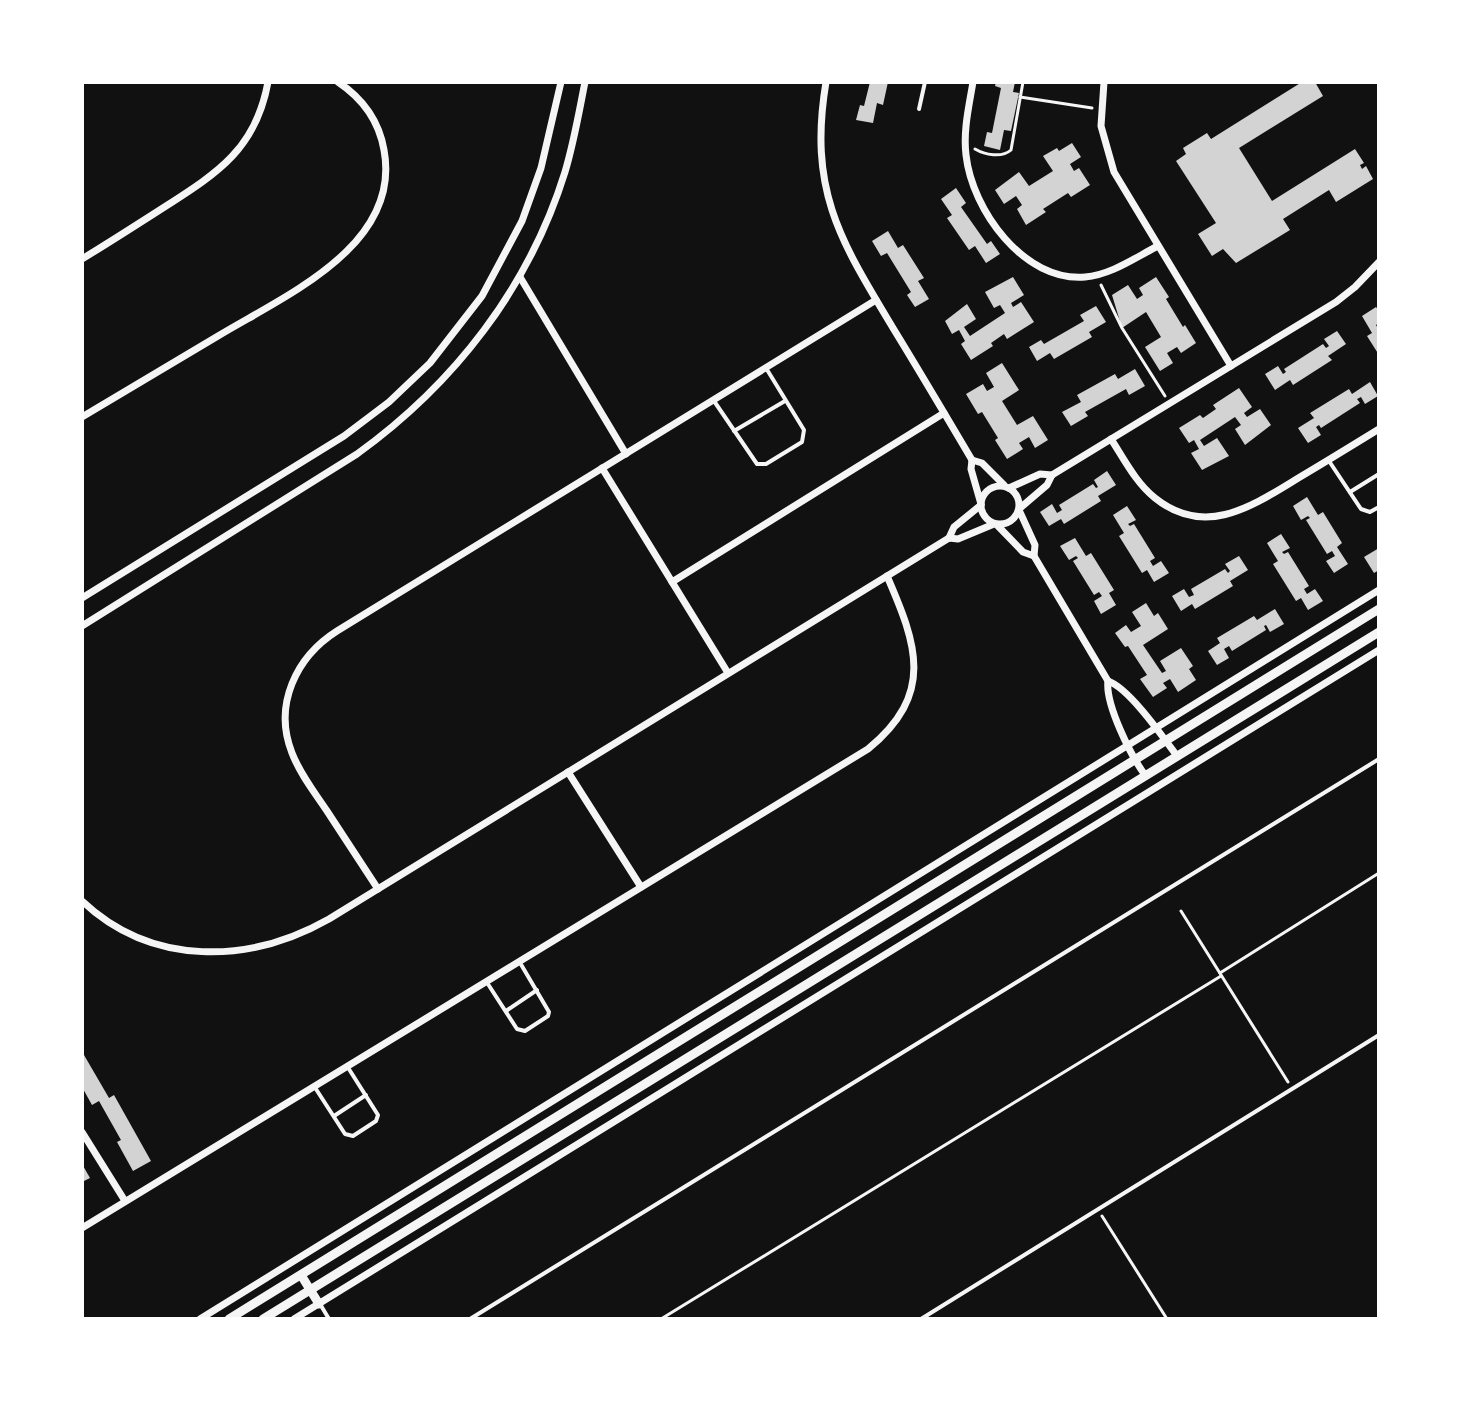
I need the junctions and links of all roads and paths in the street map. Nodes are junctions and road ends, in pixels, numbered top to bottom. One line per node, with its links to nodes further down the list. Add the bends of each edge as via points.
1 (268, 82): 15 (street, via 257,122 222,169)
2 (338, 82): 26 (street, via 369,112 386,159 378,207 360,237 320,274)
3 (561, 82): 47 (street, via 522,221 482,296 430,363 344,436)
4 (585, 82): 18 (street, via 555,200)
5 (826, 82): 19 (street, via 820,131 824,183 839,233)
6 (925, 82): 11 (lane)
7 (970, 82): 13 (street)
8 (1023, 82): 10 (path)
9 (1104, 82): 12 (street)
10 (1020, 97): 12 (path); 13 (path, via 1009,153 985,154)
11 (919, 109)
12 (1101, 110): 14 (street, via 1114,172)
13 (965, 143): 17 (street, via 975,189 1007,240 1056,274)
14 (1158, 246): 17 (street); 20 (street)
15 (82, 259)
16 (1379, 262): 20 (street, via 1336,302)
17 (1095, 275): 24 (path)
18 (520, 277): 30 (street); 49 (street, via 457,365 379,438)
19 (876, 300): 21 (street); 25 (street)
20 (1231, 366): 24 (street)
21 (766, 368): 22 (street); 23 (lane)
22 (714, 400): 28 (lane); 30 (street)
23 (785, 401): 28 (lane); 28 (lane, via 804,430 804,440 766,464 754,462)
24 (1169, 403): 29 (street)
25 (944, 413): 31 (street); 45 (street)
26 (82, 417)
27 (1379, 429): 32 (street)
28 (734, 431)
29 (1111, 439): 32 (street, via 1155,498 1204,517 1239,512); 35 (street)
30 (626, 454): 33 (street)
31 (972, 460): 36 (street); 38 (street)
32 (1329, 460): 37 (lane)
33 (602, 468): 45 (street); 64 (street, via 324,639 295,676 286,706 291,752)
34 (1379, 474): 37 (lane)
35 (1052, 475): 36 (street, via 1040,474); 40 (street)
36 (1007, 487): 38 (street, via 989,490); 40 (street, via 1019,499)
37 (1350, 492): 39 (lane, via 1363,510)
38 (981, 504): 41 (street, via 986,518); 42 (street)
39 (1379, 507)
40 (1019, 510): 41 (street, via 1011,522); 43 (street, via 1035,545)
41 (996, 524): 42 (street); 43 (street, via 1023,552)
42 (949, 538): 44 (street)
43 (1034, 556): 53 (street)
44 (887, 576): 52 (street); 63 (street, via 914,653 911,690 894,723 868,749)
45 (672, 582): 52 (street)
46 (1379, 590): 54 (street)
47 (82, 598)
48 (1379, 609): 55 (street)
49 (82, 626)
50 (1379, 632): 57 (street)
51 (1379, 650): 84 (street)
52 (728, 673): 60 (street)
53 (1108, 681): 54 (street, via 1119,686); 56 (street)
54 (1157, 728): 55 (street); 56 (street)
55 (1166, 740): 57 (street); 59 (street)
56 (1127, 746): 59 (street); 85 (street)
57 (1177, 756): 61 (street)
58 (1379, 759): 90 (lane)
59 (1134, 760): 61 (street); 82 (street)
60 (568, 772): 63 (street); 64 (street)
61 (1145, 775): 83 (street)
62 (1379, 873): 68 (path)
63 (641, 887): 67 (street)
64 (378, 889): 65 (street, via 307,932 233,952 156,943 109,921)
65 (82, 901)
66 (1181, 911): 68 (path)
67 (519, 961): 69 (street); 70 (lane)
68 (1220, 975): 75 (path); 91 (path)
69 (486, 981): 71 (lane); 73 (street)
70 (537, 990): 71 (lane); 71 (lane, via 549,1014 525,1031 517,1029)
71 (505, 1011)
72 (1379, 1035): 75 (lane)
73 (347, 1066): 74 (street); 76 (lane)
74 (314, 1086): 77 (lane); 79 (street)
75 (1292, 1089): 80 (lane)
76 (366, 1095): 77 (lane); 77 (lane, via 377,1119 353,1136 345,1134)
77 (333, 1116)
78 (82, 1132): 79 (street)
79 (125, 1201): 81 (street)
80 (1098, 1209): 92 (lane); 93 (path)
81 (82, 1228)
82 (301, 1275): 83 (street); 86 (street)
83 (311, 1290): 84 (street); 87 (street)
84 (319, 1304): 88 (street); 89 (lane)
85 (200, 1319)
86 (229, 1319)
87 (263, 1319)
88 (294, 1319)
89 (329, 1319)
90 (470, 1319)
91 (661, 1319)
92 (921, 1319)
93 (1167, 1319)

